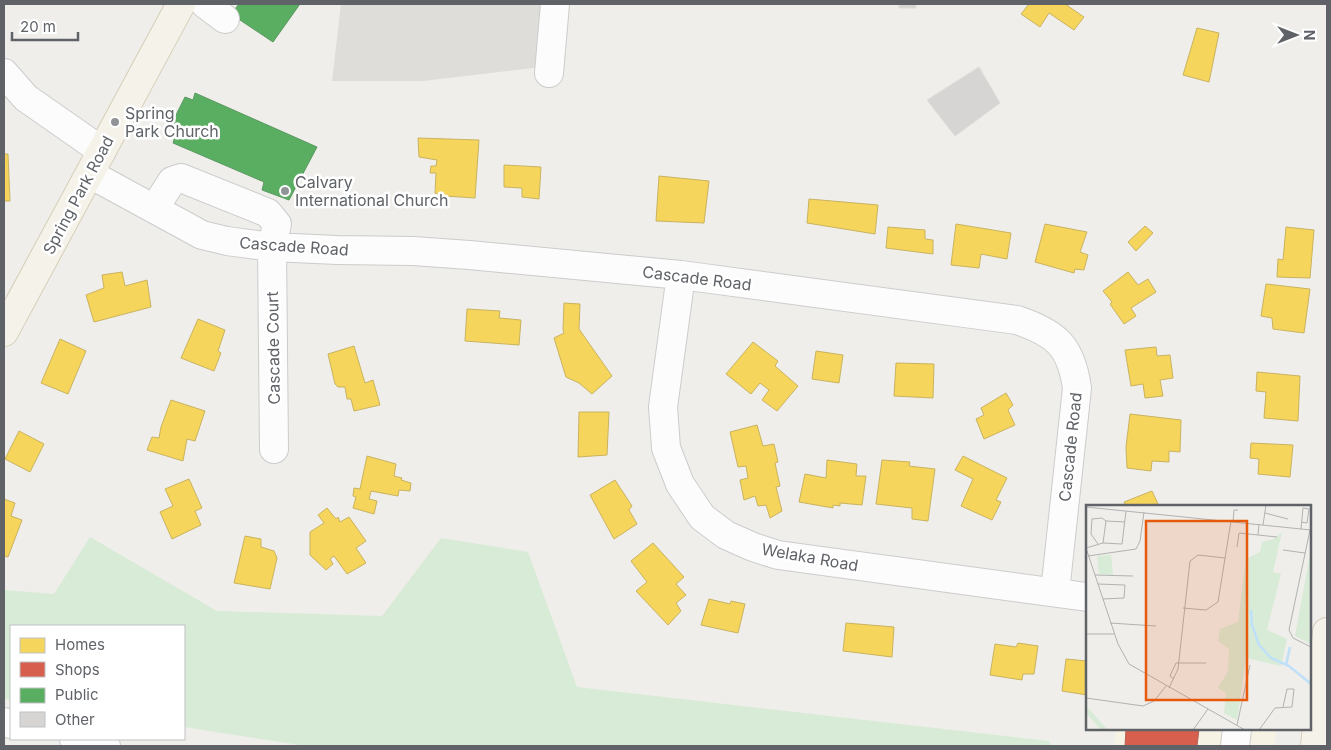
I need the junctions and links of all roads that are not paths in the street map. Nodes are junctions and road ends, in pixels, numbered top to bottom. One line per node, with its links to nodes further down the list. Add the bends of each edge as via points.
1 (181, 4): 5 (main road, Spring Park Road)
2 (555, 4): 3 (street)
3 (549, 72)
4 (4, 73): 5 (street, Cascade Road)
5 (96, 163): 6 (street, Cascade Road); 9 (main road, Spring Park Road)
6 (154, 209): 7 (street, Cascade Road, via 202,235); 7 (street, Cascade Court, via 172,181 181,178 268,213 277,224)
7 (272, 247): 8 (street, Cascade Road, via 413,251); 10 (street, Cascade Court)
8 (681, 276): 11 (street, Welaka Road, via 663,407 666,448 680,484 702,517 726,535 778,554); 11 (street, Cascade Road, via 1016,320 1051,335 1066,350 1077,388)
9 (4, 332)
10 (274, 449)
11 (1055, 592): 12 (street, Welaka Road)
12 (1086, 597)
13 (1323, 640): 18 (main road)
14 (1237, 730): 17 (street)
15 (79, 740): 16 (street)
16 (106, 746)
17 (1235, 746)
18 (1315, 746)

